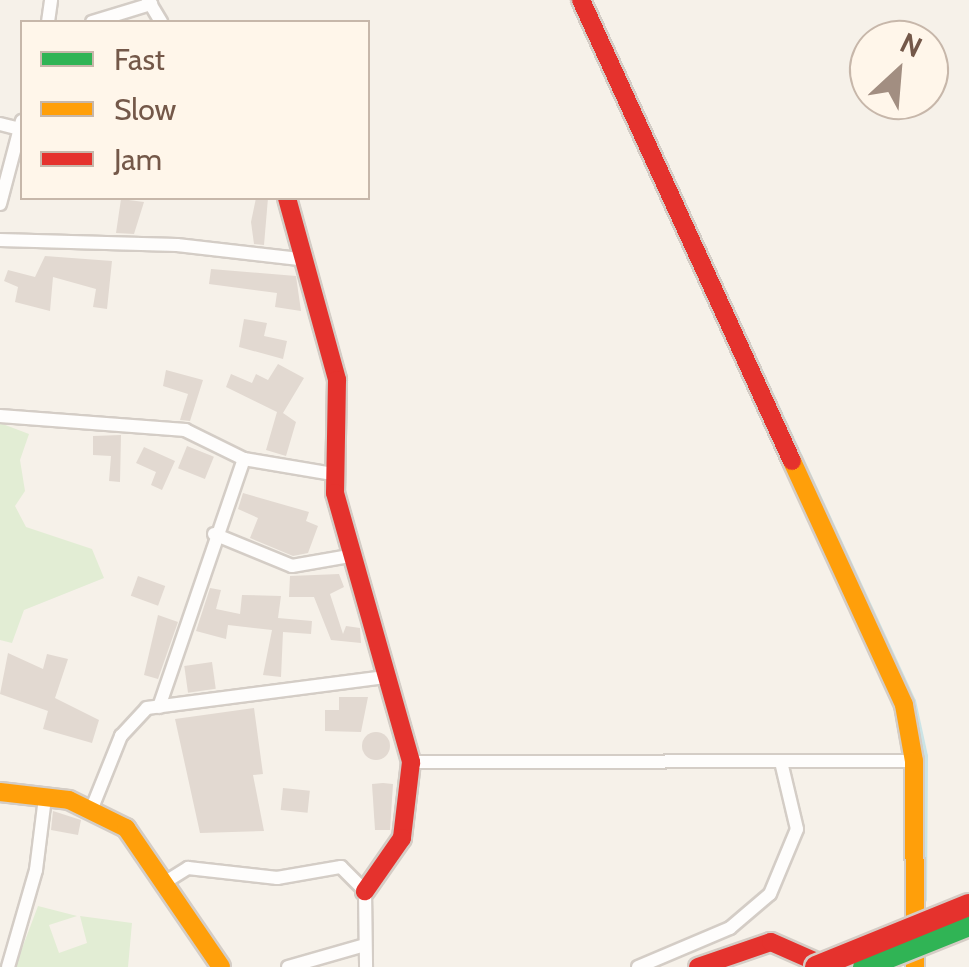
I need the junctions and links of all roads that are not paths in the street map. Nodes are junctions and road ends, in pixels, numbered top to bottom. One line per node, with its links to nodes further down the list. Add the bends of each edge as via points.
1 (581, 0): 18 (main road, via 904,705)
2 (149, 2): 3 (street)
3 (98, 20)
4 (20, 129): 6 (street)
5 (287, 200): 8 (main road)
6 (0, 204)
7 (0, 240): 8 (street, via 177,245)
8 (299, 260): 11 (main road, via 336,380)
9 (0, 416): 10 (street, via 185,430)
10 (244, 459): 11 (street); 12 (street)
11 (332, 474): 13 (main road)
12 (214, 534): 13 (street, via 292,566); 15 (street)
13 (355, 555): 14 (main road)
14 (385, 676): 15 (street); 16 (main road)
15 (159, 707): 21 (street, via 131,718)
16 (412, 762): 17 (street); 23 (main road, via 402,838)
17 (781, 762): 18 (street); 31 (street, via 798,829 770,894 730,928)
18 (914, 762): 36 (main road)
19 (0, 792): 20 (main road)
20 (45, 798): 21 (main road); 27 (street, via 36,870)
21 (92, 808): 22 (main road, via 126,828)
22 (168, 881): 23 (street, via 188,868 277,878 333,864); 28 (main road)
23 (365, 891): 26 (street)
24 (969, 906): 33 (main road, bridge)
25 (969, 925): 35 (main road, bridge)
26 (366, 945): 29 (street); 30 (street)
27 (8, 967)
28 (221, 967)
29 (288, 967)
30 (366, 967)
31 (638, 967)
32 (698, 967): 34 (main road, via 771,942)
33 (816, 967)
34 (828, 967)
35 (864, 967)
36 (914, 967)

